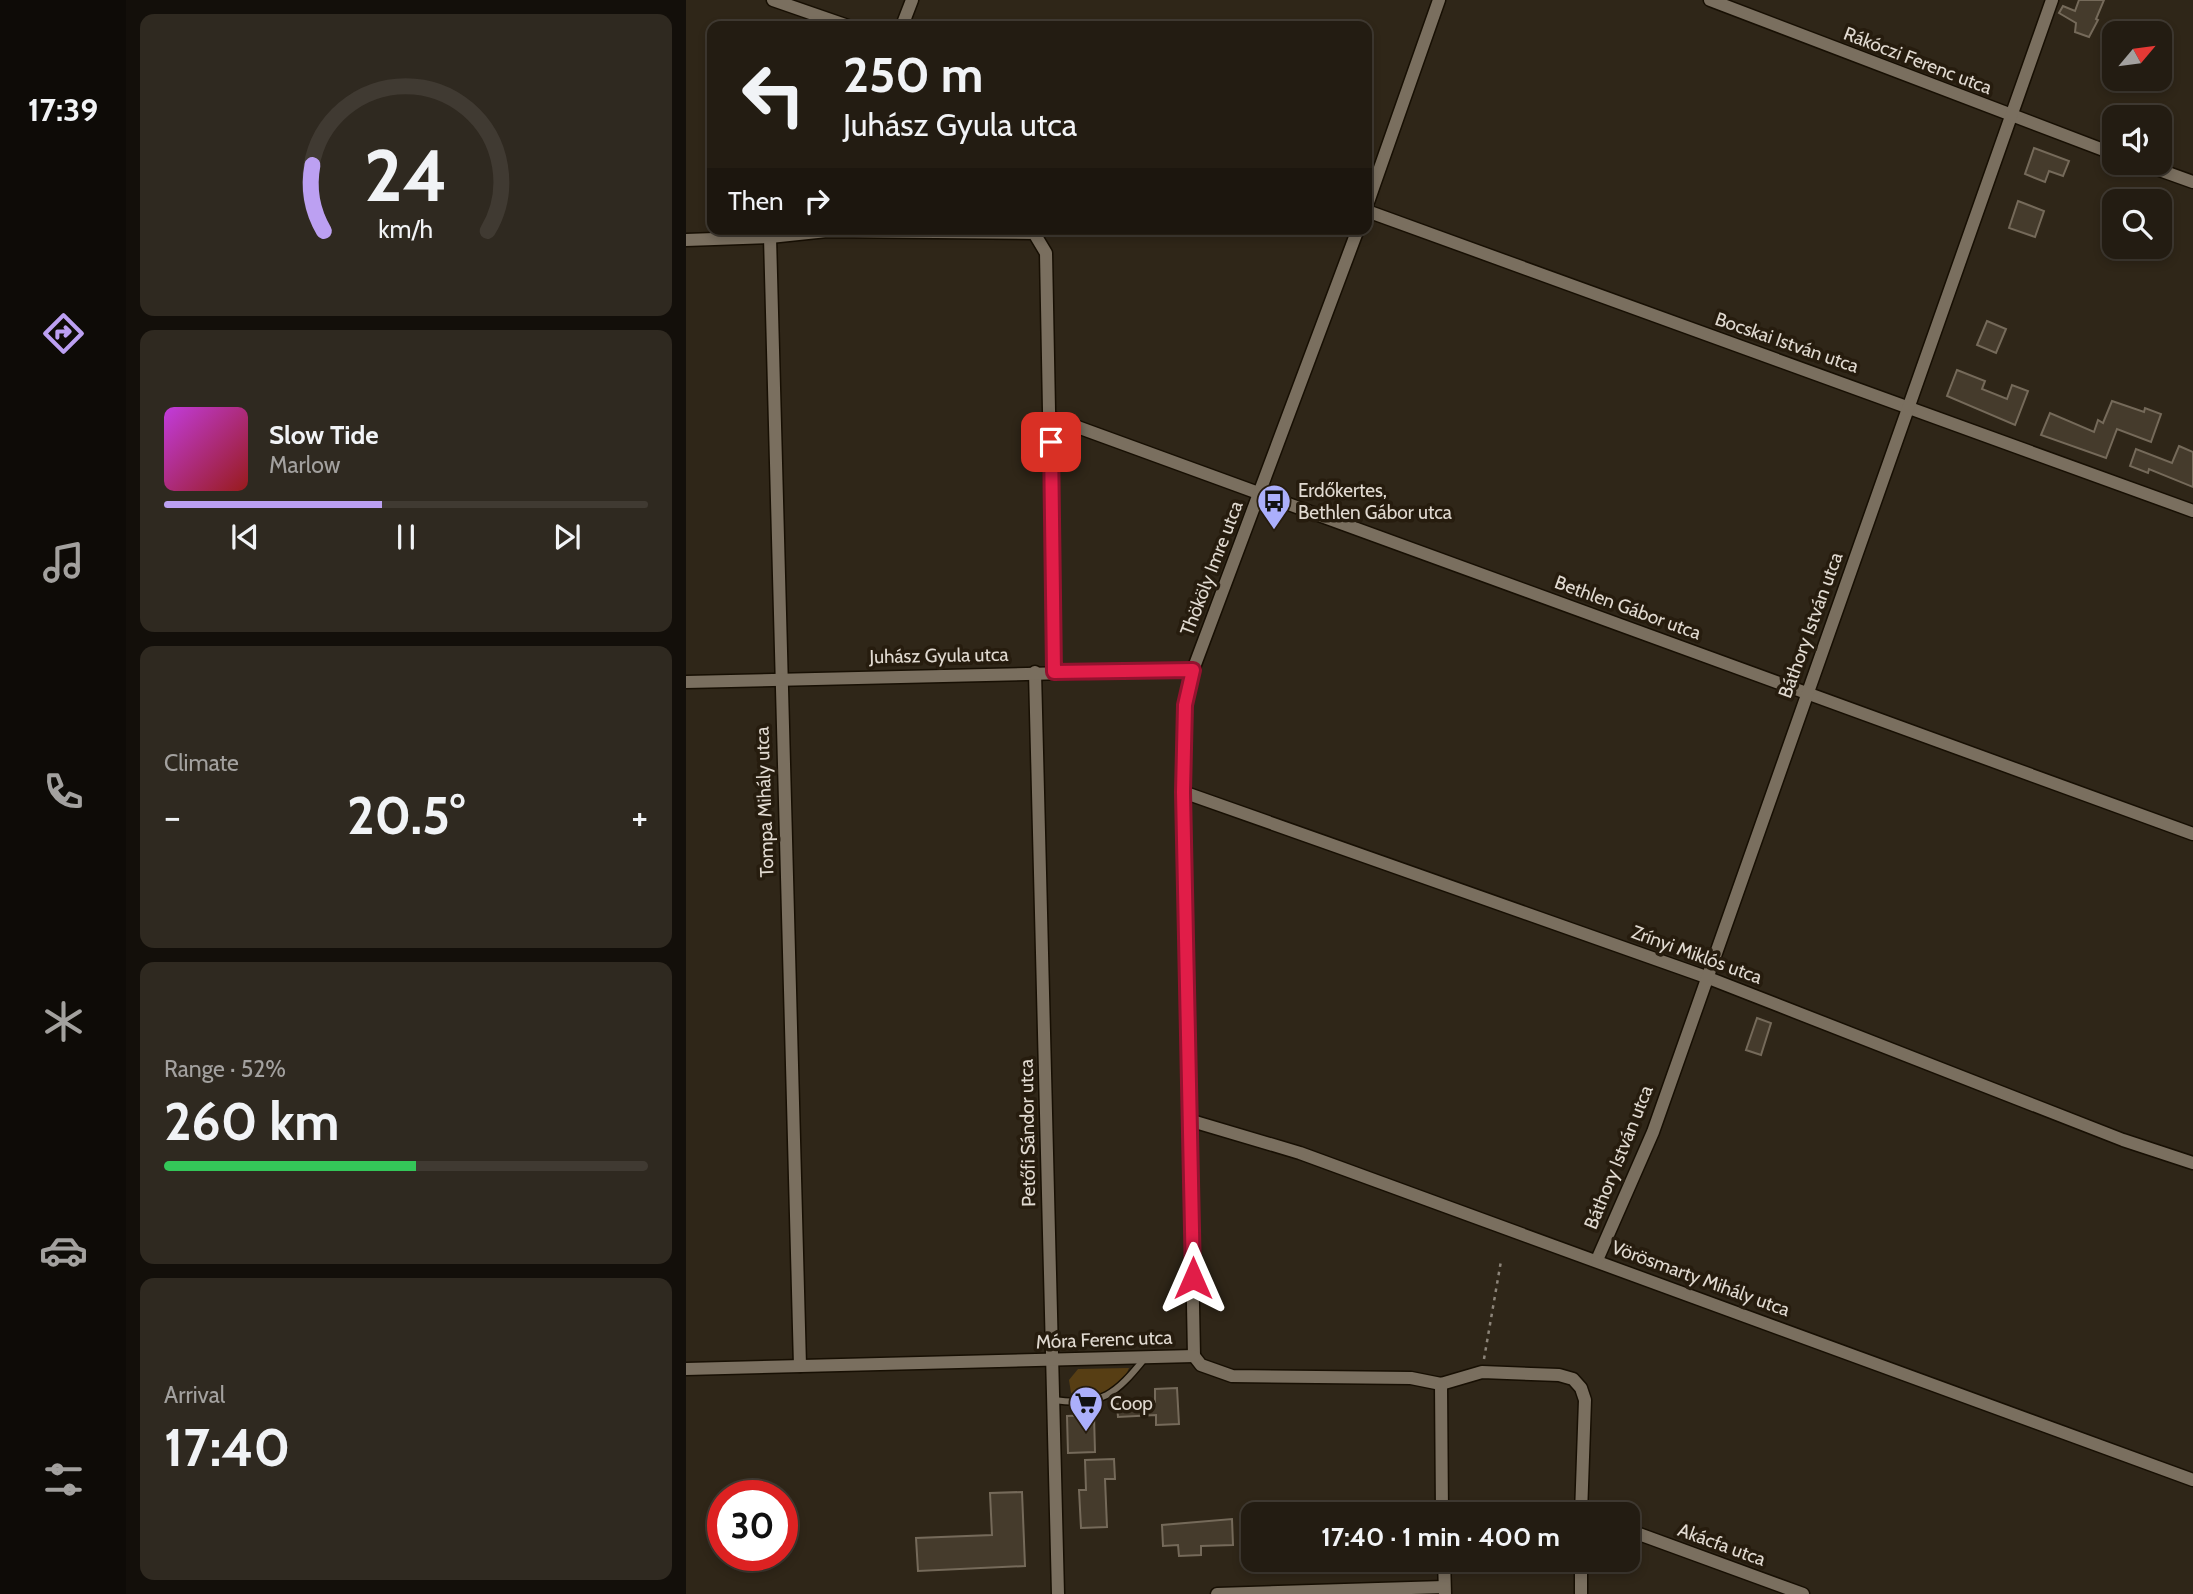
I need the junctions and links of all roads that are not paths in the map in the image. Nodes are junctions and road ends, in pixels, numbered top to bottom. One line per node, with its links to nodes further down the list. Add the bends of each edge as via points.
1 (773, 0): 6 (street)
2 (912, 0): 7 (street)
3 (1439, 0): 12 (street)
4 (1710, 0): 8 (street, Rákóczi Ferenc utca)
5 (2052, 0): 8 (street, Báthory István utca)
6 (834, 21)
7 (904, 21)
8 (2009, 116): 9 (street, Rákóczi Ferenc utca); 19 (street, Báthory István utca)
9 (2102, 150)
10 (2172, 174): 11 (street)
11 (2193, 182)
12 (1372, 191)
13 (1372, 213): 19 (street, Bocskai István utca)
14 (786, 235): 17 (street)
15 (1035, 235): 20 (street, via 1046,253)
16 (1356, 235): 21 (street, Thököly Imre utca)
17 (770, 237): 18 (street); 26 (street, Tompa Mihály utca)
18 (686, 240)
19 (1910, 406): 22 (street, Bocskai István utca); 28 (street, Báthory István utca)
20 (1050, 416): 21 (street, Bethlen Gábor utca); 25 (street)
21 (1260, 495): 23 (street, Thököly Imre utca); 28 (street, Bethlen Gábor utca)
22 (2193, 511)
23 (1193, 670): 25 (street, Juhász Gyula utca); 29 (street, Thököly Imre utca, via 1185,705)
24 (1035, 671): 25 (street, Juhász Gyula utca); 26 (street, Juhász Gyula utca); 37 (street, Petőfi Sándor utca)
25 (1054, 672)
26 (780, 678): 27 (street, Juhász Gyula utca); 38 (street, Tompa Mihály utca)
27 (686, 682)
28 (1806, 692): 30 (street, Bethlen Gábor utca); 31 (street, Báthory István utca)
29 (1183, 792): 31 (street, Zrínyi Miklós utca); 32 (street, Thököly Imre utca)
30 (2193, 834)
31 (1706, 977): 33 (street, Zrínyi Miklós utca); 34 (street, Báthory István utca, via 1653,1132)
32 (1192, 1121): 34 (street, Vörösmarty Mihály utca, via 1300,1153); 35 (street, Thököly Imre utca)
33 (2193, 1163)
34 (1597, 1260): 42 (street, Vörösmarty Mihály utca)
35 (1194, 1356): 36 (street, Móra Ferenc utca); 40 (street, Móra Ferenc utca, via 1216,1373 1232,1376 1400,1377)
36 (1145, 1357): 37 (street, Móra Ferenc utca); 41 (lane, via 1124,1385 1095,1402)
37 (1052, 1359): 38 (street, Móra Ferenc utca); 41 (street, Petőfi Sándor utca)
38 (800, 1366): 39 (street, Móra Ferenc utca)
39 (686, 1369)
40 (1441, 1384): 43 (street); 44 (street, Móra Ferenc utca, via 1482,1372 1573,1379 1585,1400)
41 (1054, 1400): 49 (street, Petőfi Sándor utca)
42 (2193, 1480)
43 (1442, 1502)
44 (1581, 1502)
45 (1640, 1534): 52 (street, Akácfa utca)
46 (1444, 1572): 48 (street)
47 (1581, 1572): 51 (street)
48 (1444, 1590): 50 (street)
49 (1058, 1594)
50 (1217, 1594)
51 (1581, 1594)
52 (1803, 1594)

